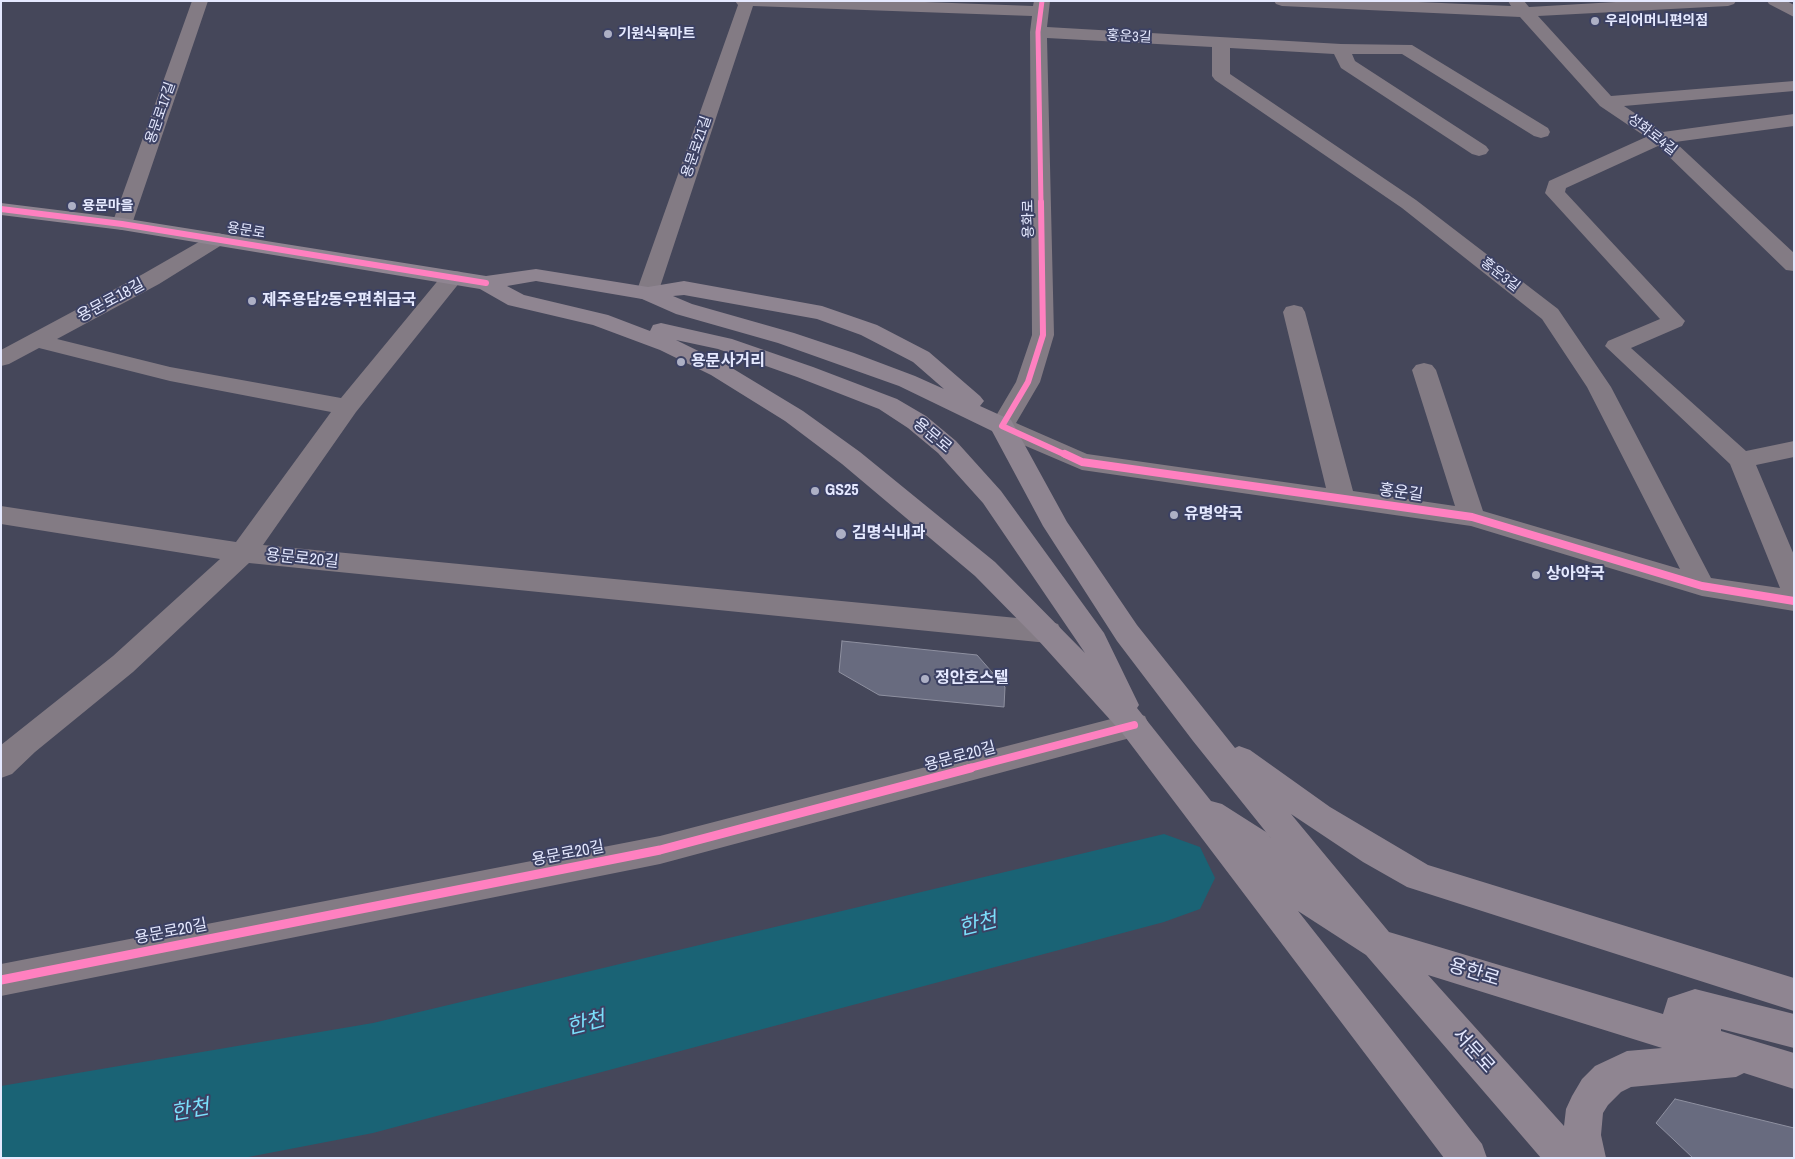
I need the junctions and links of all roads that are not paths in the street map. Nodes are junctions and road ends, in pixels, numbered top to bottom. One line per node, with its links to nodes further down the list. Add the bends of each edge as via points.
1 (200, 1): 19 (street, 용문로17길)
2 (743, 1): 3 (street)
3 (747, 1): 9 (street); 24 (street, 용문로21길)
4 (1282, 1): 7 (street)
5 (1728, 1): 7 (street)
6 (1775, 1): 8 (street)
7 (1520, 6): 13 (street, 성화로4길)
8 (1794, 12)
9 (1040, 15): 10 (street, 홍운3길); 33 (street, 용화로, via 1043,335 1028,382)
10 (1221, 43): 11 (street, 홍운3길); 40 (street, 홍운3길, via 1220,76 1409,204 1550,314 1598,387)
11 (1341, 49): 15 (street, 홍운3길, via 1406,48); 17 (street, via 1347,64)
12 (1792, 87): 13 (street)
13 (1606, 102): 16 (street, 성화로4길)
14 (1794, 120): 16 (street)
15 (1541, 132)
16 (1660, 138): 21 (street, 성화로4길); 35 (street, via 1556,185 1555,193 1674,322 1616,346)
17 (1479, 150)
18 (1, 209): 19 (main road, 용문로)
19 (122, 224): 20 (main road, 용문로)
20 (218, 239): 22 (main road, 용문로); 27 (street, 용문로18길)
21 (1794, 265)
22 (453, 276): 23 (main road, 용문로); 32 (street, 용문로20길)
23 (486, 283): 24 (main road, 용문로, via 536,275); 26 (main road, via 516,300)
24 (647, 294): 28 (main road, 용문로, via 684,309); 33 (main road, 용문로, via 684,288 822,313 869,330 922,357)
25 (1294, 312): 36 (street)
26 (600, 320): 31 (main road, 용문로, via 724,344); 43 (main road, via 668,345 794,416 928,520 985,569)
27 (36, 340): 29 (street, 용문로18길); 32 (street, via 170,374)
28 (800, 342): 31 (main road, via 821,358 823,365); 33 (main road, 용문로, via 907,381)
29 (1, 359)
30 (1424, 370): 38 (street)
31 (805, 372): 44 (main road, 용문로, via 888,404 917,422 947,447 992,496 1094,641)
32 (347, 407): 39 (street, 용문로20길)
33 (1002, 426): 36 (street, 홍운길, via 1082,462); 45 (main road, 용문로, via 1062,535 1127,634)
34 (1794, 449): 35 (street)
35 (1741, 460): 41 (street)
36 (1342, 498): 38 (street, 홍운길)
37 (1, 515): 39 (street, 용문로20길)
38 (1472, 517): 40 (street, 홍운길)
39 (243, 553): 43 (street, 용문로20길); 46 (street, 용문로20길, via 124,664 24,742)
40 (1702, 586): 42 (street, 홍운길)
41 (1794, 590)
42 (1794, 601)
43 (1048, 632): 44 (main road)
44 (1134, 726): 47 (main road); 49 (street, 용문로20길, via 660,850)
45 (1204, 732): 48 (main road, 서문로); 50 (main road, via 1319,817 1419,877)
46 (1, 765)
47 (1193, 802): 48 (main road, 용한로, via 1254,842 1296,891); 54 (main road)
48 (1378, 944): 52 (main road, 용한로); 55 (main road, 서문로)
49 (1, 980)
50 (1794, 995)
51 (1794, 1031): 52 (main road, via 1695,1006 1681,1010 1681,1019 1690,1029)
52 (1735, 1053): 53 (main road, 용한로); 56 (main road, via 1627,1070 1608,1079 1584,1109 1582,1135)
53 (1794, 1071)
54 (1468, 1158)
55 (1567, 1158)
56 (1587, 1158)

